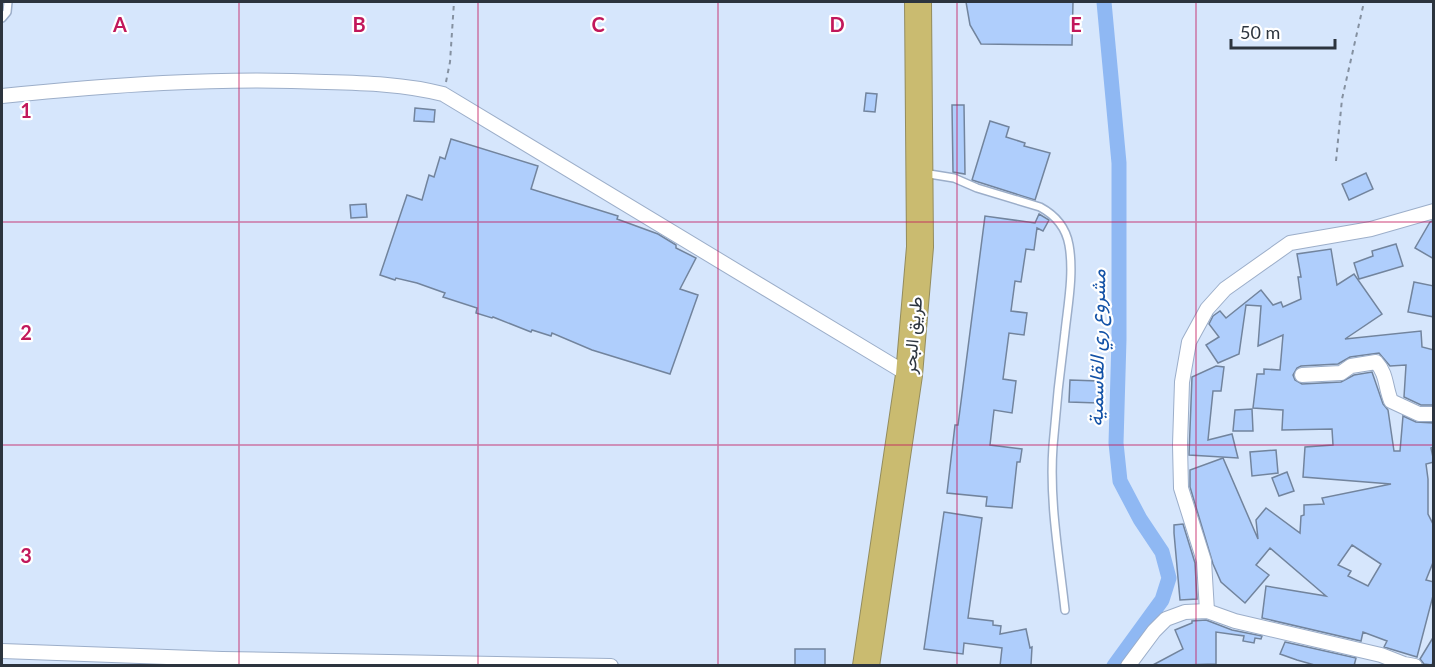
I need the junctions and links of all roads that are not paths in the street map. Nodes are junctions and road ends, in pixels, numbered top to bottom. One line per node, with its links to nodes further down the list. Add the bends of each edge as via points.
1 (8, 2): 3 (lane)
2 (918, 2): 5 (highway, طريق البحر)
3 (2, 18)
4 (2, 96): 7 (street, via 92,86 282,80 419,88 443,94)
5 (921, 173): 7 (highway, طريق البحر, via 920,247); 10 (lane, via 954,178 1040,207 1059,222 1069,243 1069,300 1051,499)
6 (1434, 212): 11 (street, via 1371,229 1290,243 1225,289 1189,342 1182,382 1181,488 1204,561)
7 (909, 375): 15 (highway, طريق البحر)
8 (1302, 375): 9 (street, via 1341,373 1351,366 1376,362 1383,370 1391,401 1419,414)
9 (1434, 414)
10 (1065, 610)
11 (1207, 611): 16 (street, via 1185,612 1166,619); 17 (street)
12 (2, 651): 13 (street)
13 (159, 661): 14 (street)
14 (611, 666)
15 (866, 666)
16 (1128, 666)
17 (1414, 666)

